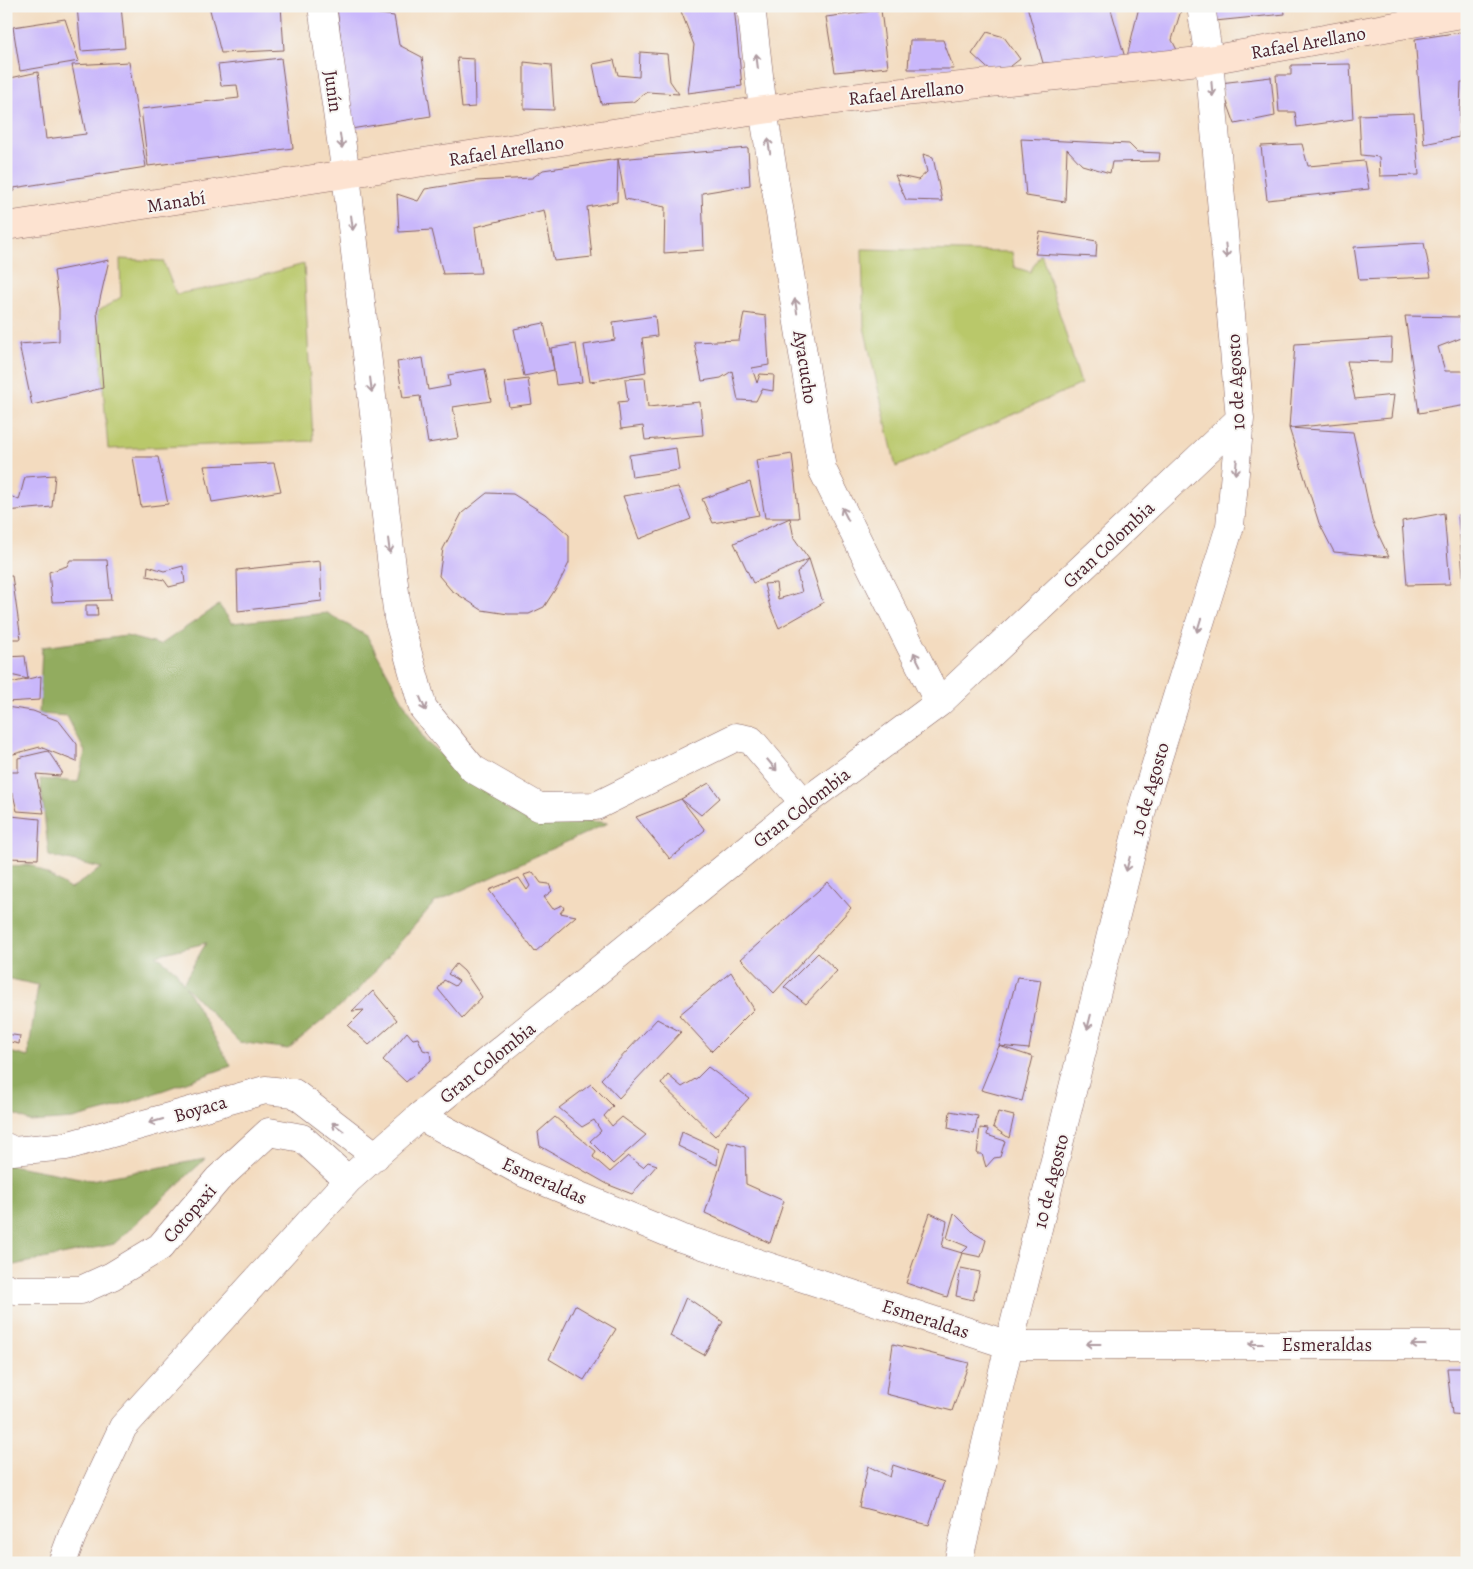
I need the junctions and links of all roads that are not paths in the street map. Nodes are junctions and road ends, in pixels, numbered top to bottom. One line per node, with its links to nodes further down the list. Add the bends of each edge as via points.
1 (322, 6): 7 (street, Junín, one-way to 7)
2 (751, 6): 6 (street, Ayacucho, one-way to 2)
3 (1201, 6): 5 (street, 10 de Agosto)
4 (1467, 12): 5 (main road, Rafael Arellano)
5 (1209, 60): 6 (main road, Rafael Arellano); 9 (street, 10 de Agosto, one-way to 9)
6 (763, 110): 7 (main road, Rafael Arellano); 10 (street, Ayacucho, one-way to 6, via 822,469)
7 (346, 175): 8 (main road, Manabí); 11 (street, Junín, one-way to 11, via 398,618 423,708 473,769 539,807 596,806 736,737 751,740)
8 (6, 226)
9 (1240, 419): 10 (street, Gran Colombia); 17 (street, 10 de Agosto, one-way to 17, via 1230,526 1143,806)
10 (939, 703): 11 (street, Gran Colombia)
11 (804, 803): 12 (street, Gran Colombia)
12 (420, 1116): 14 (street, Gran Colombia); 17 (street, Esmeraldas, via 524,1173 681,1238)
13 (6, 1147): 14 (street, Boyaca, one-way to 13, via 294,1093 265,1090 66,1146 14,1151)
14 (376, 1156): 15 (street, Gran Colombia)
15 (348, 1180): 16 (street, Cotopaxi, via 302,1138 269,1132 218,1179 160,1247 112,1276 81,1290 15,1290); 19 (street, Gran Colombia, via 123,1427)
16 (6, 1287)
17 (1009, 1345): 18 (street, Esmeraldas, one-way to 17); 22 (street, 10 de Agosto)
18 (1467, 1345)
19 (72, 1536): 20 (street); 21 (street)
20 (58, 1563)
21 (62, 1563)
22 (958, 1563)

